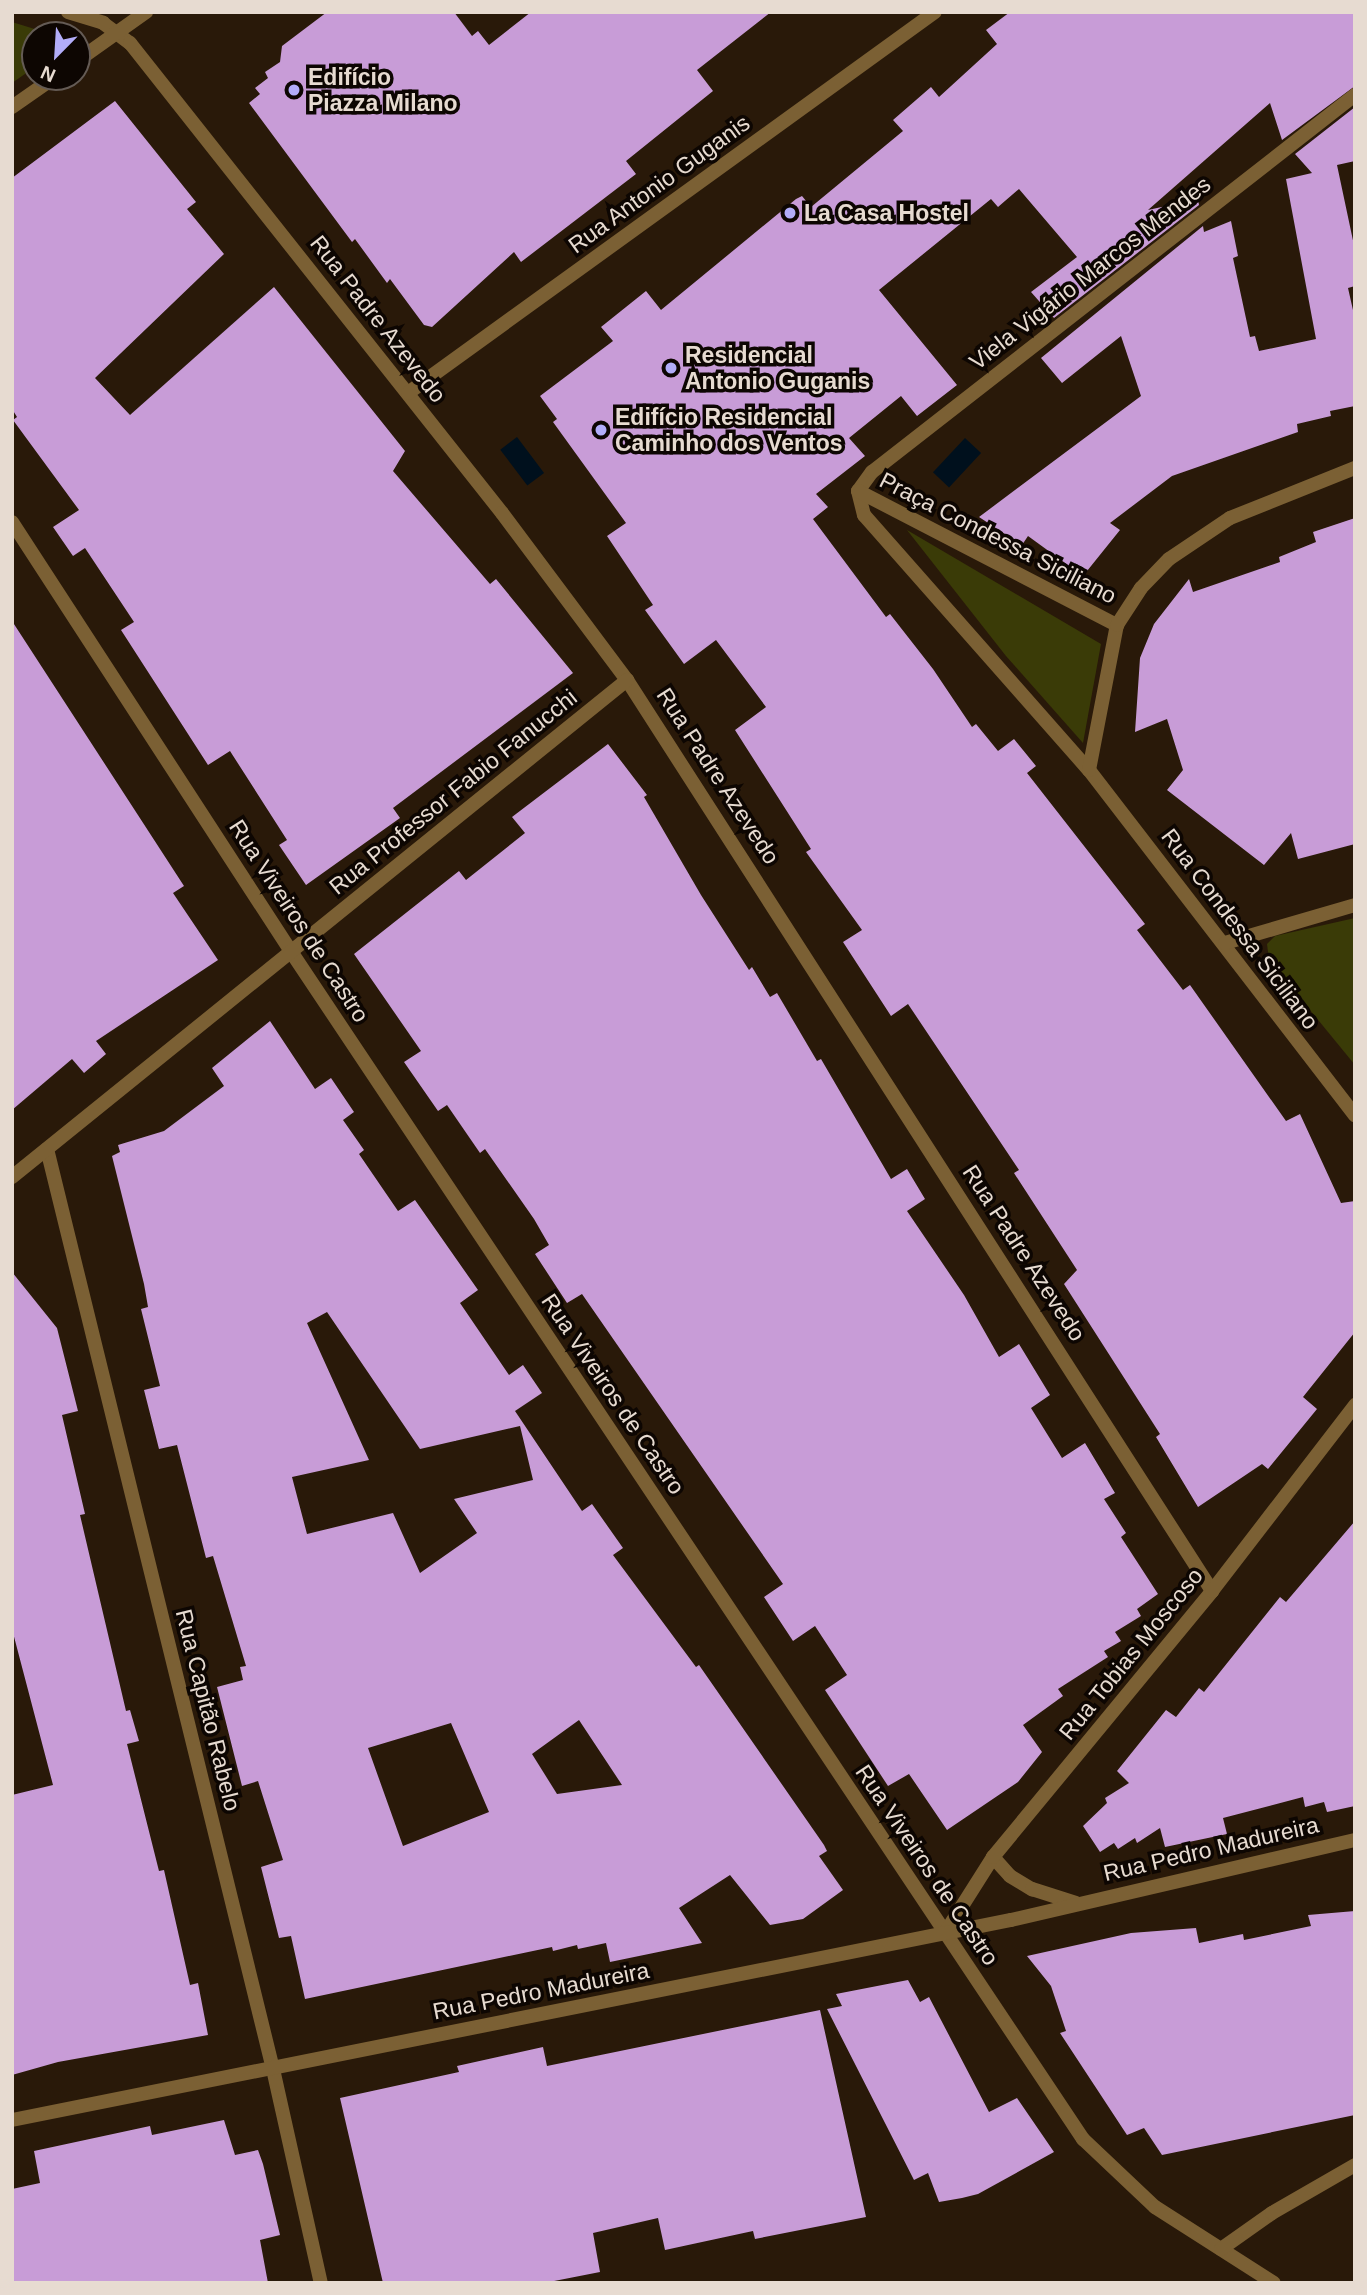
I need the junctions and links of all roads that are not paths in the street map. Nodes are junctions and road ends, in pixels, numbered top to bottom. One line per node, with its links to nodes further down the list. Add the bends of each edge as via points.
1 (68, 12): 4 (street)
2 (146, 12): 4 (street)
3 (935, 12): 9 (street, Rua Antonio Guganis)
4 (119, 32): 5 (street); 9 (street, Rua Padre Azevedo)
5 (91, 51)
6 (35, 91): 8 (street)
7 (1355, 95): 11 (street, Viela Vigário Marcos Mendes, via 873,472)
8 (12, 107)
9 (408, 393): 14 (street, Rua Padre Azevedo)
10 (1355, 468): 13 (street, via 1230,518 1169,559 1141,588)
11 (858, 491): 13 (street, Praça Condessa Siciliano); 15 (street, Rua Condessa Siciliano, via 864,515)
12 (12, 522): 18 (street, Rua Viveiros de Castro)
13 (1117, 625): 15 (street)
14 (627, 680): 18 (street, Rua Professor Fabio Fanucchi); 23 (street, Rua Padre Azevedo)
15 (1090, 770): 17 (street, Rua Condessa Siciliano)
16 (1355, 905): 17 (street)
17 (1225, 943): 19 (street, Rua Condessa Siciliano)
18 (292, 953): 20 (street, Rua Professor Fabio Fanucchi); 27 (street, Rua Viveiros de Castro)
19 (1355, 1115)
20 (47, 1149): 21 (street, Rua Professor Fabio Fanucchi); 28 (street, Rua Capitão Rabelo)
21 (12, 1177)
22 (1355, 1405): 23 (street, Rua Tobias Moscoso)
23 (1212, 1591): 25 (street, Rua Tobias Moscoso)
24 (1355, 1840): 26 (street, Rua Pedro Madureira)
25 (993, 1857): 26 (street, Rua Pedro Madureira, via 1010,1876 1032,1889); 27 (street, Rua Tobias Moscoso)
26 (1077, 1903): 27 (street, Rua Pedro Madureira)
27 (945, 1933): 28 (street, Rua Pedro Madureira); 31 (street, Rua Viveiros de Castro, via 1083,2139 1155,2207)
28 (273, 2068): 29 (street, Rua Pedro Madureira); 32 (street, Rua Capitão Rabelo)
29 (12, 2120)
30 (1355, 2165): 31 (street)
31 (1220, 2249): 33 (street, Rua Viveiros de Castro)
32 (321, 2283)
33 (1274, 2283)

